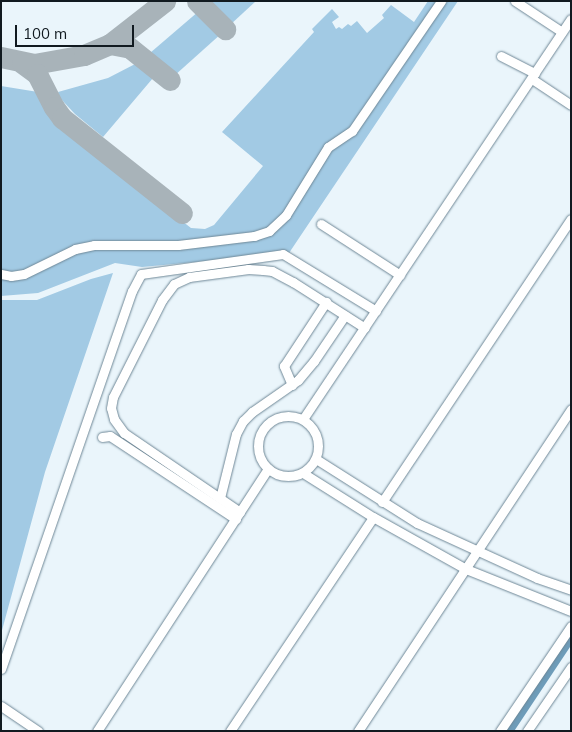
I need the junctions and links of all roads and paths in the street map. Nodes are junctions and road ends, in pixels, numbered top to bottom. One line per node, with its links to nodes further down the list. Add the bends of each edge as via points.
1 (441, 1): 10 (street, via 352,131 328,147 286,215 269,231 254,236 178,245 94,245 75,250 24,274)
2 (515, 1): 4 (street)
3 (571, 19): 4 (street)
4 (562, 32): 6 (street)
5 (501, 56): 6 (street)
6 (534, 76): 7 (street); 11 (street)
7 (571, 105)
8 (571, 219): 24 (street)
9 (321, 224): 11 (street)
10 (1, 274)
11 (400, 275): 13 (street)
12 (326, 302): 14 (street); 16 (street, via 284,366); 23 (street, via 272,272 248,269 189,276 174,284 162,300 113,397 111,408 124,432)
13 (376, 311): 15 (street); 33 (street, via 283,254 141,274 132,291)
14 (345, 315): 15 (street); 16 (street, via 314,361)
15 (365, 328): 18 (street)
16 (292, 385): 23 (street, via 243,421 236,434)
17 (571, 410): 27 (street)
18 (302, 420): 20 (street, via 317,436 319,448); 21 (street, via 284,416 276,418 263,430 259,438 259,455)
19 (102, 437): 25 (street, via 110,436)
20 (316, 459): 22 (street); 24 (street)
21 (268, 469): 22 (street, via 286,476); 25 (street)
22 (303, 473): 26 (street)
23 (220, 498): 25 (street)
24 (382, 502): 27 (street, via 417,523)
25 (238, 516): 36 (street)
26 (373, 517): 28 (street); 37 (street)
27 (477, 551): 28 (street); 29 (street)
28 (466, 568): 30 (street); 38 (street)
29 (571, 590)
30 (571, 611)
31 (571, 626): 39 (street)
32 (571, 667): 40 (street)
33 (1, 669)
34 (1, 706): 35 (street)
35 (38, 731)
36 (97, 731)
37 (230, 731)
38 (358, 731)
39 (500, 731)
40 (527, 731)

